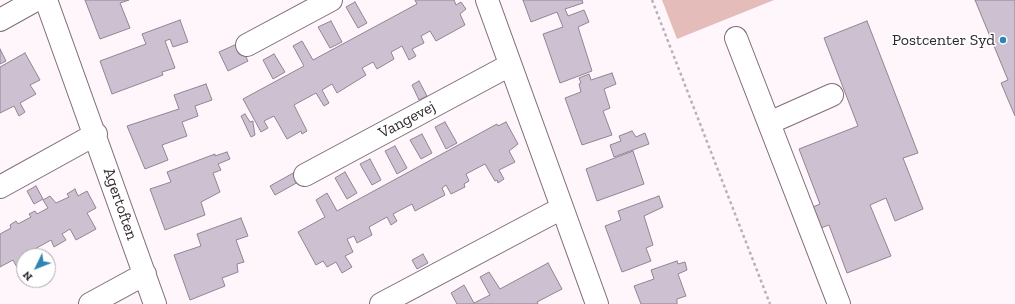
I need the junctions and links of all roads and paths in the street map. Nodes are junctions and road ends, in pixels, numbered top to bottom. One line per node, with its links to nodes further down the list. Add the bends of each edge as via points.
1 (36, 0): 6 (street)
2 (46, 0): 12 (street, Agertoften)
3 (331, 0): 8 (street)
4 (487, 0): 9 (street)
5 (652, 0): 21 (path)
6 (0, 20)
7 (736, 38): 11 (street)
8 (247, 45)
9 (510, 65): 13 (street, Vangevej); 15 (street)
10 (832, 95): 11 (street)
11 (769, 123): 22 (street)
12 (96, 134): 14 (street); 16 (street, Agertoften)
13 (305, 175)
14 (0, 187)
15 (562, 208): 19 (street); 20 (street)
16 (145, 274): 17 (street); 18 (street, Agertoften)
17 (90, 304)
18 (155, 304)
19 (381, 304)
20 (597, 304)
21 (770, 304)
22 (839, 304)

